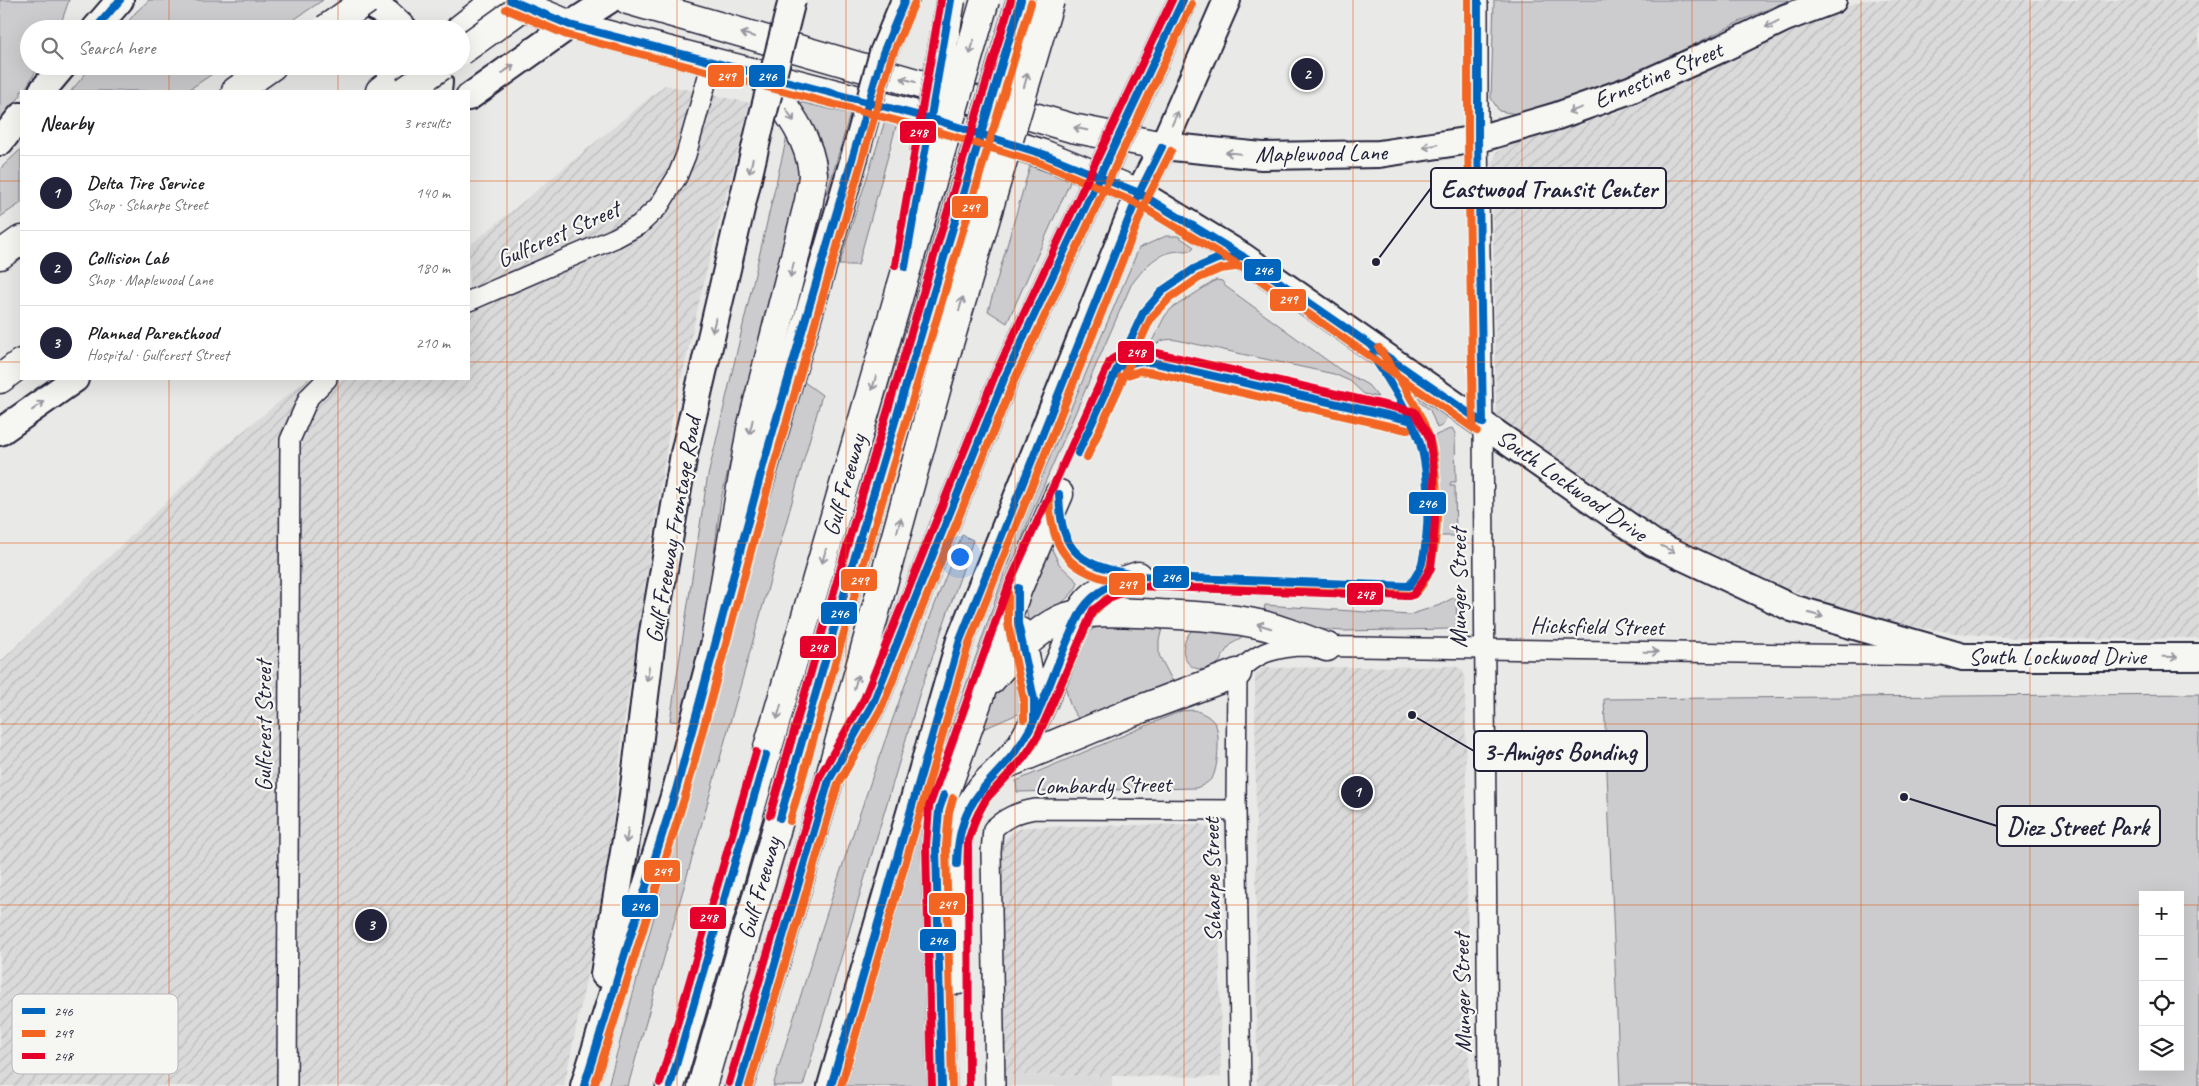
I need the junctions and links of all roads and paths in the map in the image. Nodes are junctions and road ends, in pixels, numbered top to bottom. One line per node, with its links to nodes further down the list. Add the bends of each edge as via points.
1 (120, 0): 19 (main road)
2 (360, 0): 21 (main road)
3 (367, 0): 20 (main road, bridge)
4 (497, 0): 22 (main road)
5 (510, 0): 23 (main road, South Lockwood Drive)
6 (532, 0): 24 (main road, bridge)
7 (609, 0): 23 (main road)
8 (628, 0): 41 (main road, one-way to 8, via 1072,128)
9 (792, 0): 69 (main road, Gulf Freeway Frontage Road, one-way to 69, bridge, via 684,454 652,638 632,803)
10 (905, 0): 57 (main road, Gulf Freeway Frontage Road, bridge, via 883,53)
11 (951, 0): 45 (main road, bridge)
12 (985, 0): 45 (main road, Gulf Freeway, one-way to 45, bridge)
13 (1021, 0): 72 (main road, Gulf Freeway, bridge, via 857,549)
14 (1050, 0): 67 (main road, Gulf Freeway, one-way to 14, bridge, via 947,350)
15 (1183, 0): 67 (main road, bridge, via 1004,379 873,703)
16 (1227, 0): 41 (main road, one-way to 16)
17 (1478, 0): 39 (street, Munger Street)
18 (1833, 0): 39 (main road, Ernestine Street, one-way to 39, via 1784,18 1630,90)
19 (103, 20)
20 (339, 20)
21 (394, 20)
22 (470, 21)
23 (570, 25): 25 (main road, South Lockwood Drive); 37 (main road, one-way to 23)
24 (470, 45)
25 (712, 62): 31 (main road, South Lockwood Drive); 46 (street, Gulfcrest Street, via 686,156 659,206 639,225 615,238)
26 (55, 75): 32 (main road)
27 (259, 75): 33 (main road)
28 (400, 75): 34 (main road)
29 (428, 75): 35 (main road, bridge)
30 (436, 75): 36 (main road)
31 (761, 75): 42 (main road, South Lockwood Drive, via 972,131 1043,154); 57 (main road, one-way to 57, via 802,134 811,156 813,176 751,429)
32 (43, 90)
33 (237, 90)
34 (381, 90)
35 (406, 90)
36 (438, 90)
37 (470, 96)
38 (20, 117): 40 (main road)
39 (1478, 139): 41 (main road, Maplewood Lane, one-way to 41, via 1379,154 1262,156); 51 (street, Munger Street)
40 (0, 142)
41 (1163, 146): 42 (main road)
42 (1139, 193): 51 (main road, South Lockwood Drive, via 1242,256); 74 (main road, via 960,640)
43 (20, 241): 44 (main road)
44 (0, 255)
45 (901, 288): 71 (main road, Gulf Freeway, one-way to 71)
46 (470, 301)
47 (20, 364): 48 (main road)
48 (0, 379)
49 (74, 380): 52 (main road, one-way to 49)
50 (327, 380): 70 (street, Gulfcrest Street, via 309,397 290,440)
51 (1483, 423): 60 (street, Munger Street); 61 (main road, South Lockwood Drive, one-way to 61, via 1654,543 1792,608)
52 (0, 432)
53 (1059, 494): 55 (main road)
54 (1138, 576): 56 (main road, via 1104,588 1090,599)
55 (1018, 588): 58 (main road, via 1018,623); 64 (main road)
56 (1079, 615): 58 (main road, via 1057,622); 59 (main road, one-way to 56, via 1260,624 1222,618 1122,612); 65 (main road)
57 (716, 635): 69 (main road, Gulf Freeway Frontage Road, via 676,790)
58 (1023, 645): 64 (main road); 65 (main road, via 1034,699)
59 (1327, 647): 60 (street, Hicksfield Street); 63 (street, Hicksfield Street, via 1277,648 1251,660)
60 (1484, 649): 61 (street, Hicksfield Street, one-way to 61); 79 (street, Munger Street)
61 (1963, 657): 62 (main road, South Lockwood Drive, one-way to 62)
62 (2199, 657)
63 (1237, 673): 66 (main road); 68 (street, Scharpe Street)
64 (982, 691): 75 (main road, via 939,810 936,846)
65 (1034, 719): 66 (main road, via 1024,741)
66 (1007, 764): 76 (main road, via 974,798 958,840)
67 (829, 780): 73 (main road, Gulf Freeway)
68 (1236, 810): 77 (street, Lombardy Street, via 1035,809 1003,819 993,828); 78 (street, Scharpe Street)
69 (587, 1076)
70 (287, 1086)
71 (670, 1086)
72 (704, 1086)
73 (739, 1086)
74 (830, 1086)
75 (942, 1086)
76 (959, 1086)
77 (994, 1086)
78 (1241, 1086)
79 (1488, 1086)

